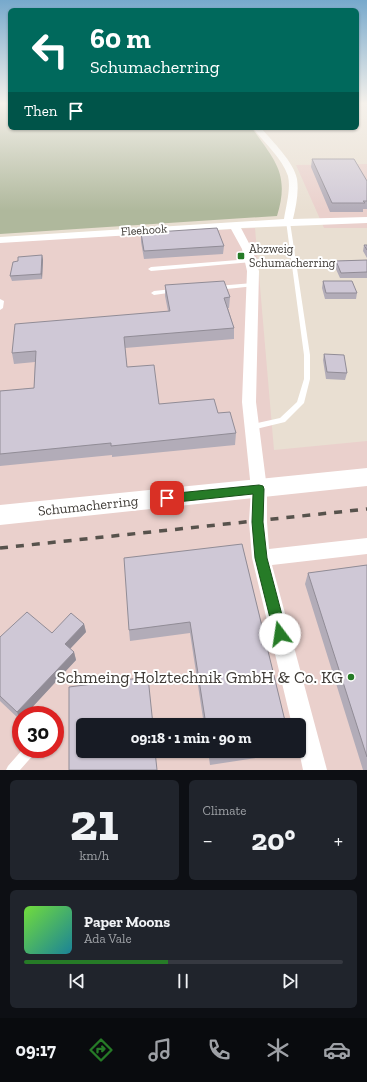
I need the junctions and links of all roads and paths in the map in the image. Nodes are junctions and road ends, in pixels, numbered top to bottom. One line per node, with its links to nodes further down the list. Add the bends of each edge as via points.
1 (266, 139): 3 (street, via 292,176)
2 (367, 220): 3 (street, Fleehook)
3 (288, 222): 4 (street, Fleehook); 14 (lane, via 307,355 307,379 300,403 282,420)
4 (234, 225): 5 (street, Fleehook); 6 (street, via 247,249)
5 (0, 240)
6 (250, 261): 7 (lane); 8 (street)
7 (151, 269)
8 (253, 285): 9 (lane); 14 (street, via 249,402)
9 (207, 289)
10 (176, 291): 11 (lane)
11 (154, 293)
12 (1, 301): 13 (lane)
13 (0, 308)
14 (252, 427): 16 (street)
15 (367, 477): 16 (main road, Schumacherring)
16 (259, 489): 17 (main road, Schumacherring); 19 (street)
17 (0, 515)
18 (367, 546): 19 (street)
19 (261, 558): 22 (street)
20 (23, 758): 21 (lane)
21 (12, 770)
22 (315, 770)

